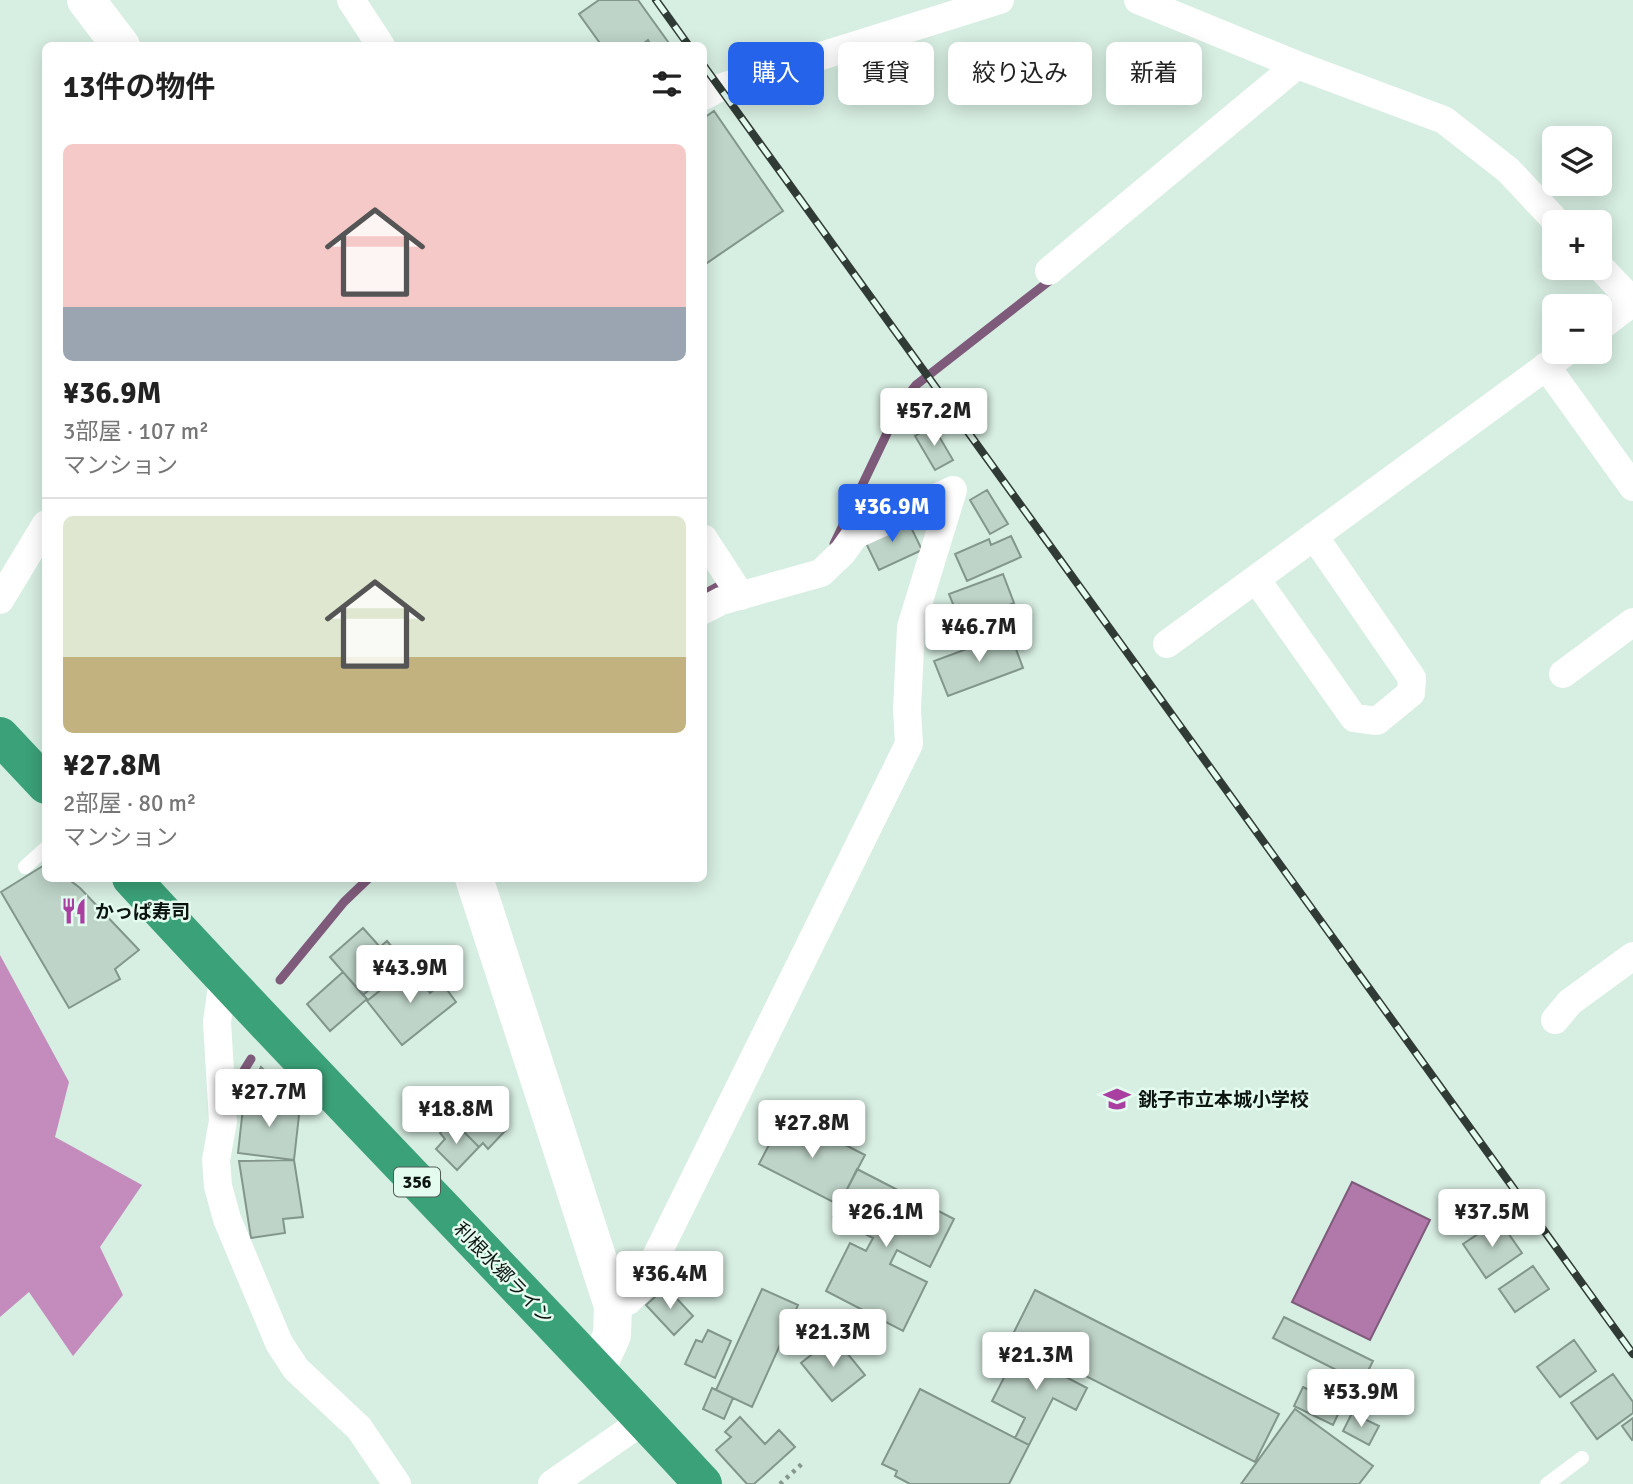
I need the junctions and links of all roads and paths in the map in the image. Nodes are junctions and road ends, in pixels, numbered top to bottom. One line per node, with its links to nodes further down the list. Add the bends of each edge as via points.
1 (86, 0): 6 (street)
2 (351, 0): 7 (street)
3 (1000, 0): 5 (street)
4 (1138, 0): 8 (street)
5 (965, 5): 9 (street)
6 (118, 42)
7 (378, 42)
8 (1297, 65): 10 (street, via 1444,120 1508,170); 11 (street)
9 (707, 94)
10 (1546, 210)
11 (1049, 271)
12 (1612, 280): 13 (street)
13 (1633, 302): 14 (street)
14 (1612, 318)
15 (1549, 364): 19 (street)
16 (1559, 364): 17 (street)
17 (1633, 487)
18 (42, 531): 23 (street)
19 (1314, 536): 21 (street); 21 (street, via 1412,678 1411,694 1377,721 1354,718)
20 (707, 544): 22 (street)
21 (1256, 579): 26 (street)
22 (741, 596): 24 (street); 37 (street, via 821,573 855,535 953,489 911,627 909,744 640,1289 628,1301)
23 (0, 600)
24 (707, 608)
25 (1633, 622): 27 (street)
26 (1167, 644)
27 (1563, 674)
28 (0, 736): 29 (highway)
29 (42, 781)
30 (42, 851): 31 (lane)
31 (24, 867)
32 (135, 882): 35 (highway, 利根水郷ライン / 356)
33 (475, 882): 37 (street)
34 (1633, 956): 36 (street, via 1570,1002)
35 (223, 979): 38 (highway, 利根水郷ライン / 356); 42 (street, via 217,1021 223,1121 216,1160 227,1219 279,1343 296,1369 359,1427)
36 (1555, 1020)
37 (613, 1306): 38 (street, via 612,1335)
38 (596, 1370): 39 (highway, 利根水郷ライン / 356)
39 (644, 1420): 43 (street); 44 (highway, 利根水郷ライン / 356)
40 (1582, 1458): 46 (lane)
41 (805, 1461): 45 (path)
42 (397, 1484)
43 (552, 1484)
44 (704, 1484)
45 (780, 1484)
46 (1547, 1484)

